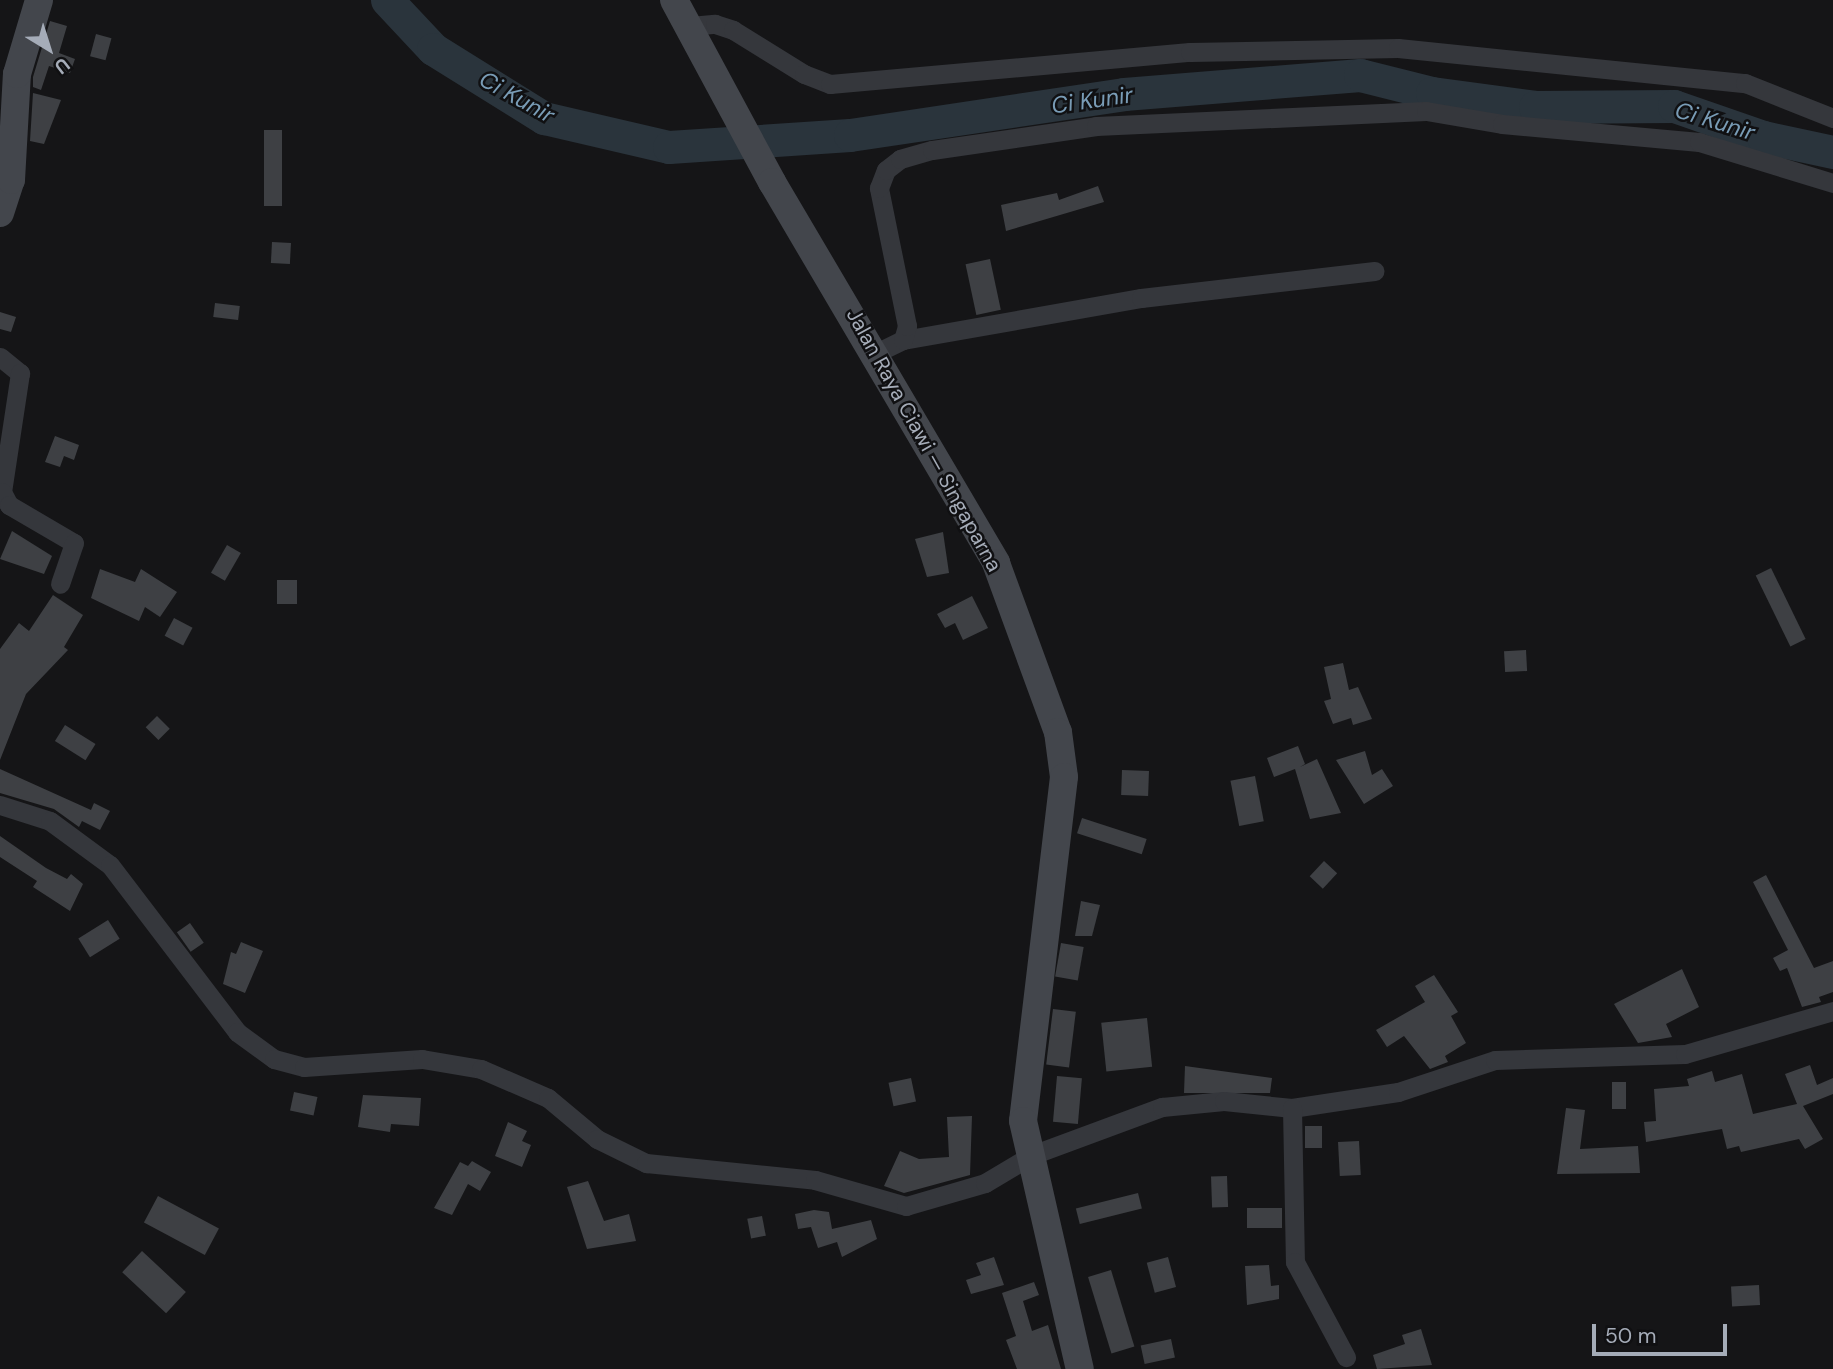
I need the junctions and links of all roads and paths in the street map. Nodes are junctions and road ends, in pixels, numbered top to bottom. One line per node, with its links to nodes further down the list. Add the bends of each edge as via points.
1 (39, 0): 6 (main road, via 17,74 12,180)
2 (674, 0): 3 (main road, Jalan Raya Ciawi — Singaparna)
3 (690, 26): 4 (street, via 715,24 733,30 804,74 831,83 1190,52 1398,48 1745,83); 9 (main road, Jalan Raya Ciawi — Singaparna, via 772,182)
4 (1833, 118)
5 (1833, 183): 8 (street, via 1699,142 1503,124 1426,111 1096,126 932,150 900,159 886,170 879,188 906,303)
6 (0, 213)
7 (1374, 271): 8 (street, via 1141,298)
8 (902, 340): 9 (street)
9 (876, 353): 15 (main road, Jalan Raya Ciawi — Singaparna, via 996,563 1063,754 1024,1085 1023,1121)
10 (0, 357): 11 (street, via 20,373 2,492 9,505 74,543)
11 (60, 584)
12 (0, 805): 15 (street, via 72,833 110,864 237,1032 274,1059 304,1067 422,1059 481,1069 548,1098 597,1139 646,1163 815,1180 906,1206 985,1183)
13 (1833, 1012): 14 (street, via 1685,1054 1495,1059 1398,1092)
14 (1292, 1108): 15 (street, via 1224,1101 1162,1107); 16 (street, via 1295,1262)
15 (1031, 1155): 17 (main road, Jalan Raya Ciawi — Singaparna)
16 (1346, 1357)
17 (1080, 1369)

